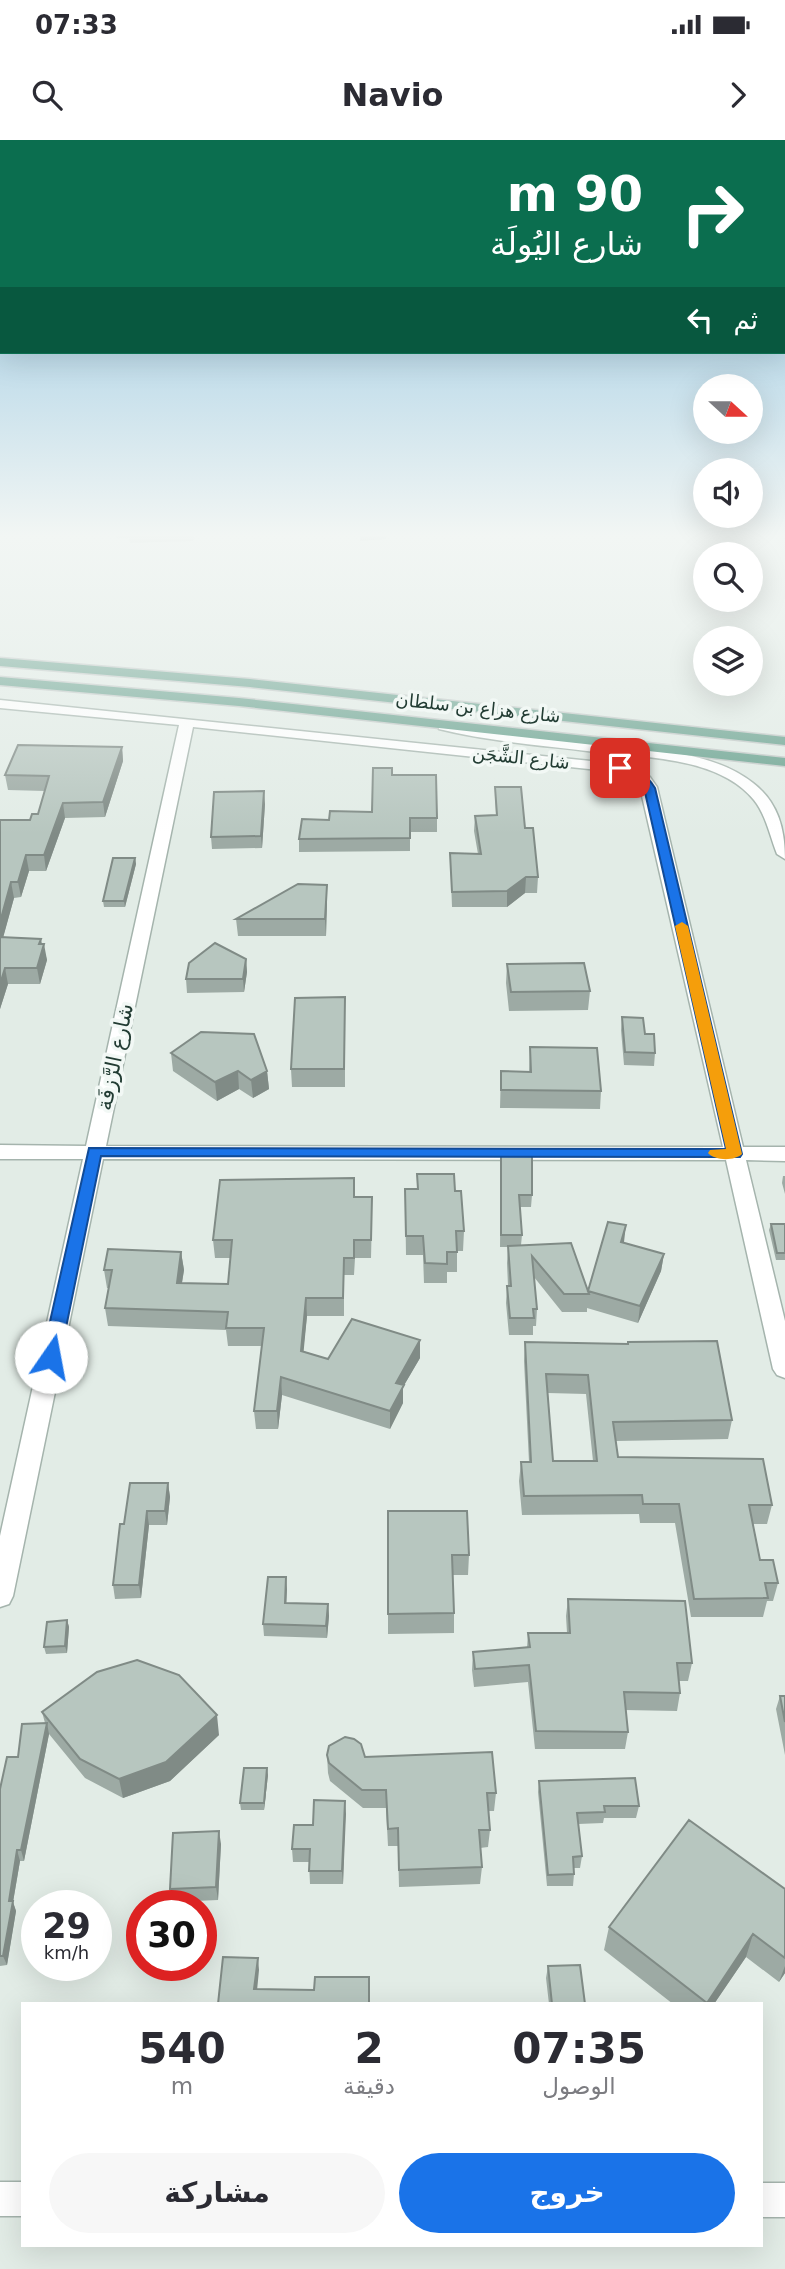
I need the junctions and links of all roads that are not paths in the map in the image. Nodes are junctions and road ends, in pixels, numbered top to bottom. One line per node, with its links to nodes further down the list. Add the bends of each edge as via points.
1 (0, 662): 6 (main road, شارع هزاع بن سلطان, via 263,684)
2 (0, 681): 4 (main road, شارع هزاع بن سلطان)
3 (0, 704): 5 (street, شارع الشَّجَن)
4 (425, 721): 7 (main road, شارع هزاع بن سلطان); 8 (street, via 485,734 704,764 759,796)
5 (186, 724): 9 (street, شارع الرَّزفَة); 11 (street, شارع الشَّجَن, via 620,768 645,780)
6 (785, 741)
7 (785, 762)
8 (785, 854)
9 (95, 1151): 10 (street); 11 (street); 14 (street, شارع الرَّزفَة)
10 (0, 1152)
11 (734, 1154): 12 (street); 13 (street, شارع الشَّجَن)
12 (785, 1154)
13 (785, 1369)
14 (0, 1596)
15 (0, 2199): 16 (street)
16 (21, 2199)
17 (763, 2200): 18 (street)
18 (785, 2200)

